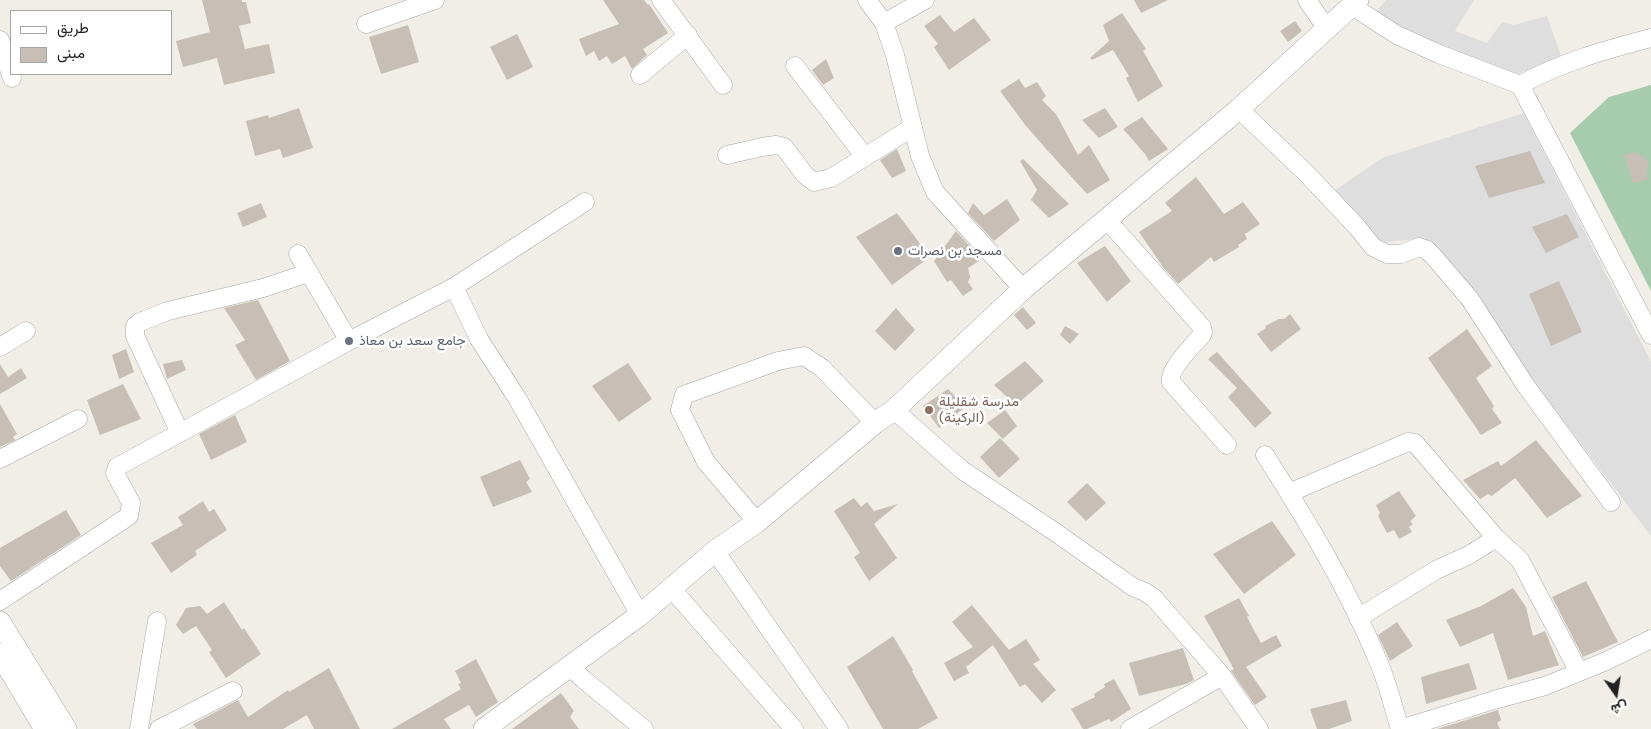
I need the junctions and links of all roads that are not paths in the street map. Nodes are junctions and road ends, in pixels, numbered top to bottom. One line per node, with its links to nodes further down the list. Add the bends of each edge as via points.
1 (435, 0): 8 (street)
2 (661, 0): 10 (street)
3 (867, 0): 7 (street)
4 (925, 0): 7 (street)
5 (1307, 0): 9 (street)
6 (1355, 3): 9 (street); 19 (street, via 1397,35)
7 (884, 23): 21 (street)
8 (366, 24)
9 (1327, 29): 20 (street)
10 (688, 36): 16 (street); 18 (street)
11 (1651, 38): 19 (street, via 1591,54)
12 (0, 40): 14 (street)
13 (795, 66): 23 (street)
14 (10, 72)
15 (11, 75): 17 (street)
16 (640, 75)
17 (12, 78)
18 (723, 85)
19 (1520, 85): 31 (street)
20 (1240, 109): 25 (street); 42 (street, via 1307,174 1373,247 1387,254 1419,248 1434,257 1470,298 1526,386)
21 (913, 126): 23 (street); 29 (street, via 920,156 935,192)
22 (727, 155): 23 (street, via 776,145 784,147 814,182 830,178)
23 (865, 157)
24 (585, 202): 28 (street)
25 (1107, 220): 29 (street); 38 (street, via 1202,327 1202,335 1170,378)
26 (298, 254): 27 (street)
27 (308, 273): 32 (street); 37 (street, via 168,312 135,326 136,336)
28 (454, 287): 32 (street); 48 (street, via 479,339 517,398)
29 (1023, 289): 34 (street)
30 (26, 331): 33 (street)
31 (1651, 335)
32 (349, 341): 37 (street)
33 (0, 346)
34 (894, 410): 36 (street); 56 (street, via 962,470 1154,598)
35 (78, 419): 40 (street)
36 (876, 423): 43 (street); 43 (street, via 822,368 804,356 778,360 684,395 680,410 706,462)
37 (180, 433): 47 (street, via 116,468 114,473 131,503 129,516)
38 (1227, 445)
39 (1265, 455): 41 (street)
40 (0, 459)
41 (1289, 493): 44 (street, via 1411,442); 49 (street)
42 (1611, 502)
43 (757, 522): 45 (street)
44 (1496, 538): 49 (street); 55 (street, via 1520,560)
45 (715, 551): 46 (street); 65 (street)
46 (671, 588): 48 (street); 64 (street)
47 (0, 601)
48 (640, 615): 54 (street)
49 (1358, 618): 68 (street, via 1380,664)
50 (157, 621): 60 (street)
51 (0, 622): 59 (street)
52 (1651, 639): 55 (street)
53 (0, 654): 58 (street)
54 (569, 666): 62 (street); 63 (street)
55 (1579, 672): 68 (street, via 1545,686)
56 (1222, 676): 66 (street); 67 (street)
57 (233, 691): 61 (street)
58 (45, 729)
59 (66, 729)
60 (139, 729)
61 (159, 729)
62 (484, 729)
63 (644, 729)
64 (794, 729)
65 (838, 729)
66 (1130, 729)
67 (1259, 729)
68 (1400, 729)

